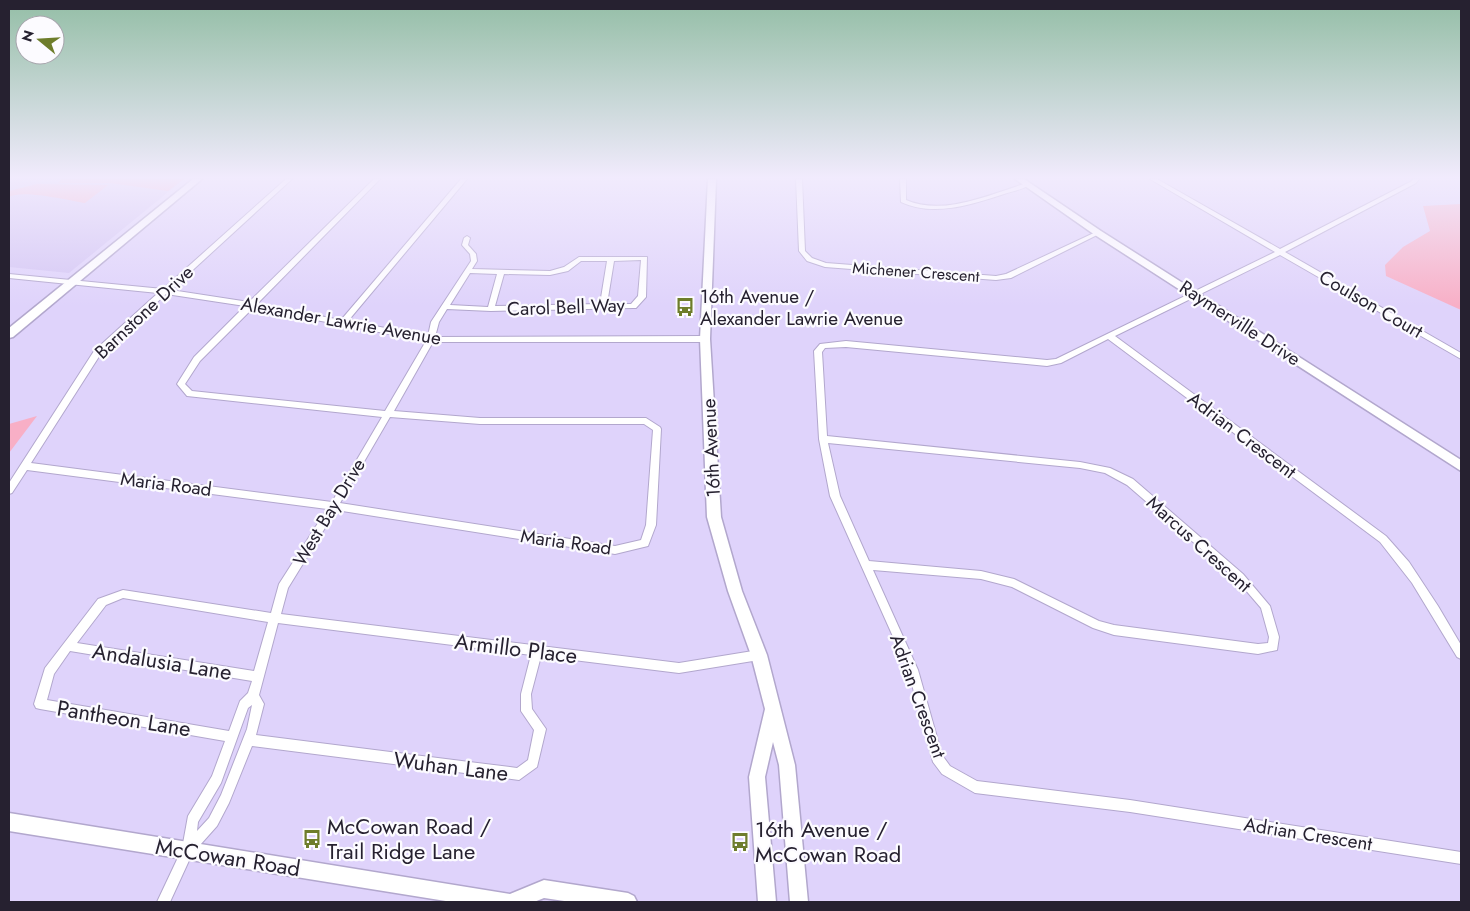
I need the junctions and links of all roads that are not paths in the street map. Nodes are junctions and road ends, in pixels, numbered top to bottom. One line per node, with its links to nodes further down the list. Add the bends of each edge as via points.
1 (145, 222): 17 (main road)
2 (242, 222): 18 (street, Barnstone Drive)
3 (334, 222): 20 (street)
4 (427, 222): 24 (street)
5 (710, 222): 28 (main road, 16th Avenue)
6 (801, 222): 10 (street, Michener Crescent, via 802,251 813,262 996,278 1008,276)
7 (1081, 222): 10 (main road, Raymerville Drive)
8 (1228, 222): 12 (street, Coulson Court)
9 (1338, 222): 12 (street, Adrian Crescent)
10 (1098, 233): 19 (main road, Raymerville Drive)
11 (467, 238): 14 (street, via 465,244 475,257)
12 (1280, 252): 19 (street, Adrian Crescent); 29 (street, Coulson Court)
13 (610, 258): 15 (street, via 579,259 558,272); 22 (street); 22 (street, Carol Bell Way, via 645,258 642,297 633,306)
14 (469, 271): 15 (street); 21 (street, West Bay Drive)
15 (501, 273): 23 (street)
16 (9, 276): 17 (street, Alexander Lawrie Avenue)
17 (71, 282): 18 (street, Alexander Lawrie Avenue); 25 (main road)
18 (166, 292): 20 (street, Alexander Lawrie Avenue); 32 (street, Barnstone Drive, via 97,353)
19 (1194, 294): 26 (street, Adrian Crescent); 33 (main road, Raymerville Drive)
20 (252, 305): 24 (street, Alexander Lawrie Avenue); 30 (street, Maria Road, via 197,359 181,384 190,394)
21 (447, 307): 23 (street, Carol Bell Way); 27 (street, West Bay Drive, via 435,322)
22 (603, 307): 23 (street, Carol Bell Way)
23 (491, 309)
24 (343, 322): 27 (street, Alexander Lawrie Avenue)
25 (9, 334)
26 (1109, 336): 31 (street, Adrian Crescent, via 1058,361 1047,363 846,344 823,346 818,351); 40 (street, Adrian Crescent, via 1383,539 1413,577)
27 (431, 340): 28 (street, Alexander Lawrie Avenue); 30 (street, West Bay Drive)
28 (705, 340): 41 (main road, 16th Avenue, via 714,517 735,591)
29 (1461, 356)
30 (387, 414): 35 (street, West Bay Drive); 35 (street, Maria Road, via 480,421 646,421 657,429 651,526 645,543 615,550)
31 (823, 439): 36 (street, Adrian Crescent, via 835,496); 36 (street, Marcus Crescent, via 1107,470 1130,482 1240,577 1265,606 1274,637 1273,647 1258,649 1137,634 1097,625 1014,583 980,575)
32 (25, 466): 34 (street, Barnstone Drive); 35 (street, Maria Road)
33 (1461, 466)
34 (9, 490)
35 (334, 506): 37 (street, West Bay Drive, via 283,587)
36 (866, 565): 49 (street, Adrian Crescent, via 913,670 937,758 946,770 975,787 1130,806)
37 (273, 618): 38 (street, Pantheon Lane, via 123,594 102,602); 39 (street, Armillo Place); 42 (street, West Bay Drive)
38 (68, 646): 42 (street, Andalusia Lane); 45 (street, Pantheon Lane, via 49,672 40,704)
39 (537, 651): 41 (street, Armillo Place, via 679,668); 46 (street, Wuhan Lane, via 526,694 527,711 540,729 532,763 519,774)
40 (1461, 654)
41 (759, 655): 44 (main road, 16th Avenue)
42 (257, 677): 43 (street, West Bay Drive)
43 (253, 696): 45 (street, West Bay Drive, via 244,705); 46 (street, West Bay Drive, via 258,704)
44 (773, 708): 54 (main road, 16th Avenue, via 757,777); 55 (main road, 16th Avenue, via 787,765)
45 (233, 737): 48 (street, West Bay Drive, via 216,779 192,820)
46 (249, 740): 48 (street, West Bay Drive, via 213,822)
47 (9, 822): 48 (main road, McCowan Road)
48 (188, 850): 50 (street); 51 (main road, McCowan Road)
49 (1461, 858)
50 (163, 902)
51 (507, 902)
52 (512, 902): 53 (main road, via 544,889)
53 (628, 902)
54 (767, 902)
55 (799, 902)

